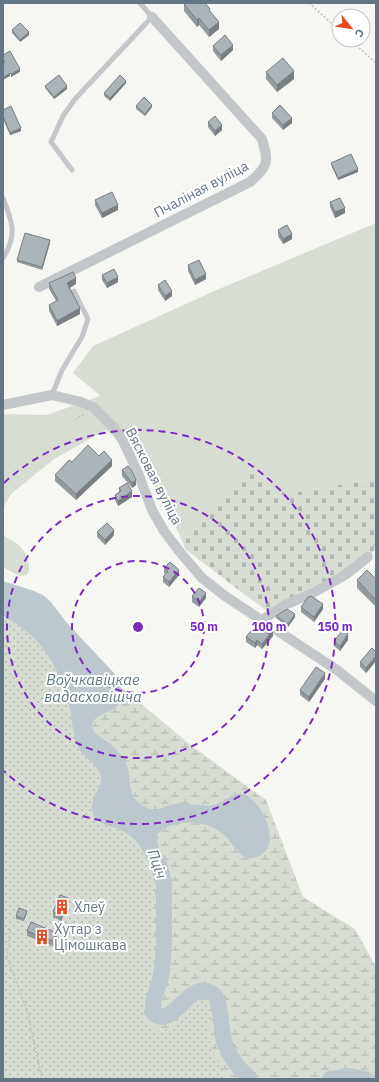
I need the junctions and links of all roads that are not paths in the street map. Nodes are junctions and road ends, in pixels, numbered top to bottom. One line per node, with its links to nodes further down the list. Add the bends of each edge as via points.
1 (140, 3): 2 (lane)
2 (152, 16): 3 (lane, via 75,99 63,116 51,142); 6 (street, Пчаліная вуліца, via 262,140 267,157 264,170 250,182)
3 (72, 170)
4 (3, 198): 5 (lane, via 11,221 13,239)
5 (3, 258)
6 (39, 287)
7 (74, 291): 8 (lane, via 88,319 82,337 62,370)
8 (52, 395): 9 (street, Вясковая вуліца); 11 (street, Вясковая вуліца, via 93,407 115,429 130,453 158,521 179,551 209,584)
9 (3, 405)
10 (368, 557): 11 (street, via 345,575 285,605)
11 (262, 620): 12 (street, Вясковая вуліца, via 337,670)
12 (376, 701)

